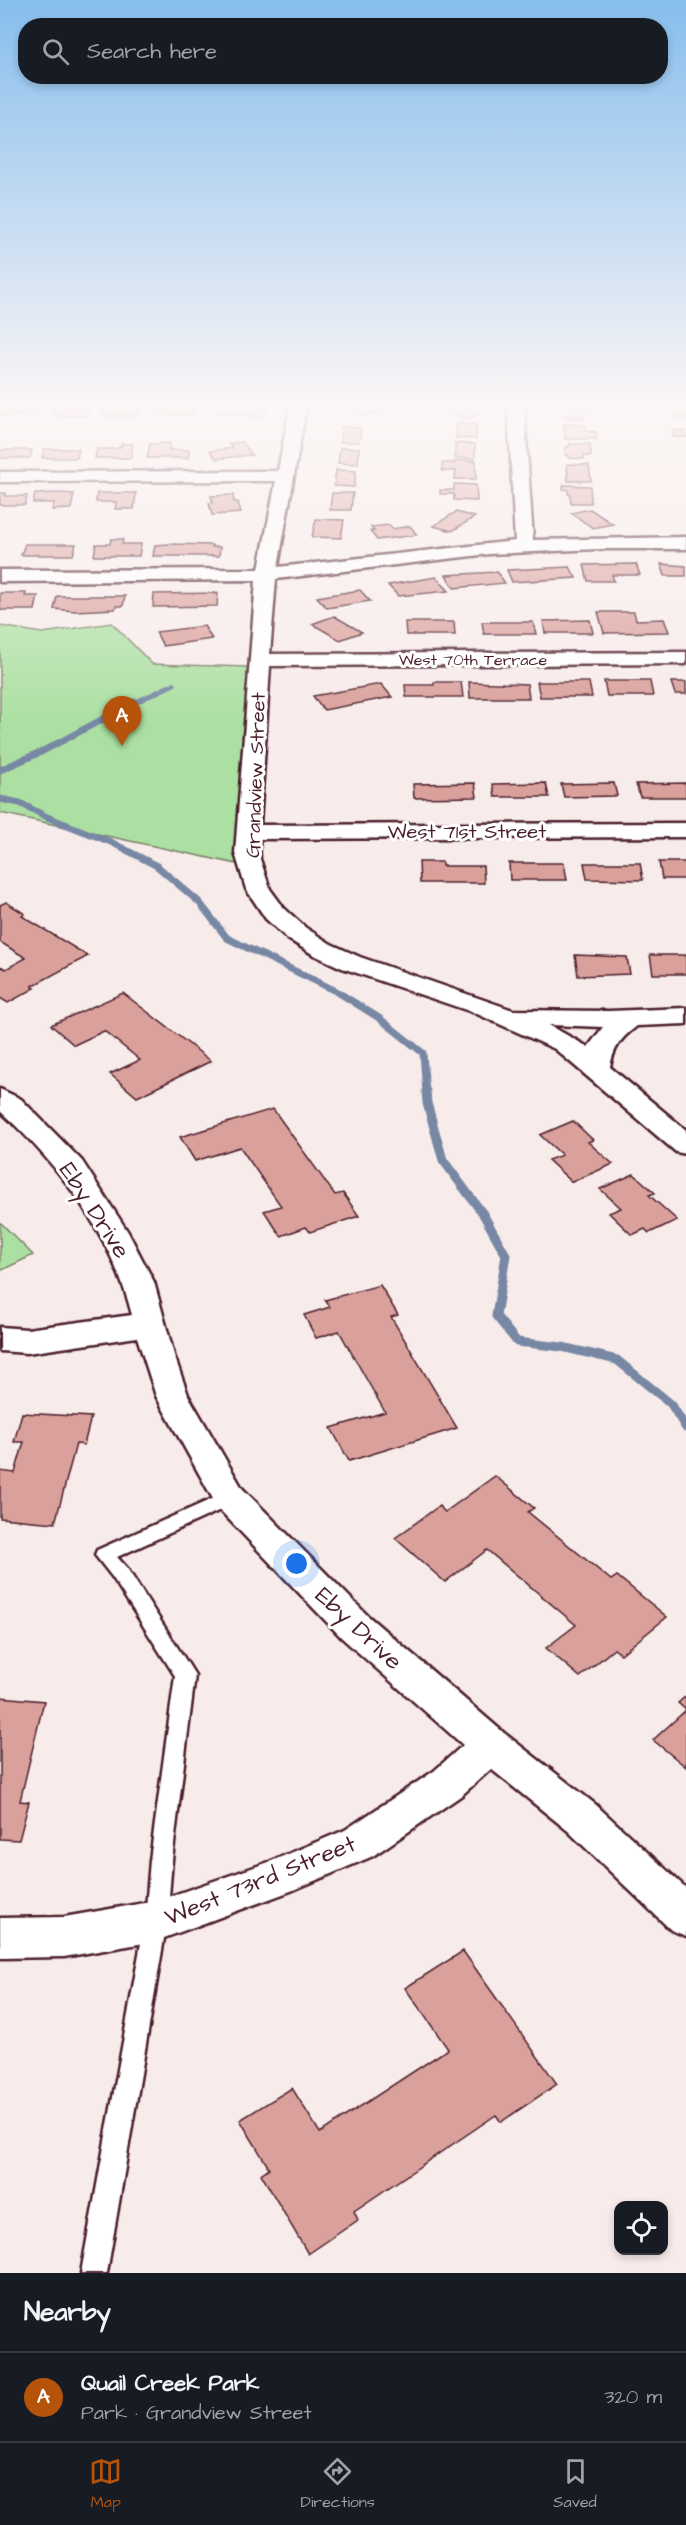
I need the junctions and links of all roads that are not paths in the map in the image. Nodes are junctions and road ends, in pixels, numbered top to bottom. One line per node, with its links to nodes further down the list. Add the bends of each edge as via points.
1 (279, 513): 5 (street, Grandview Street)
2 (522, 513): 4 (street)
3 (686, 543): 4 (street)
4 (524, 546): 5 (street)
5 (268, 574): 6 (street); 8 (street, Grandview Street)
6 (0, 576)
7 (686, 658): 8 (street, West 70th Terrace)
8 (260, 660): 10 (street, Grandview Street)
9 (686, 830): 10 (street, West 71st Street)
10 (248, 832): 11 (street, Grandview Street, via 248,858 258,891 296,934 334,956)
11 (505, 1015): 13 (street); 14 (street, Grandview Street, via 559,1040)
12 (686, 1016): 13 (street)
13 (629, 1019): 14 (street, via 600,1045)
14 (596, 1068): 16 (street, Grandview Street)
15 (0, 1098): 17 (street, Eby Drive, via 72,1168 140,1282)
16 (686, 1145)
17 (150, 1324): 18 (street, via 27,1341); 19 (street, Eby Drive, via 172,1396)
18 (0, 1340)
19 (230, 1498): 20 (street, Eby Drive, via 355,1627); 22 (lane, via 104,1555 120,1573 185,1675)
20 (490, 1745): 21 (street, Eby Drive, via 580,1817); 22 (street, West 73rd Street, via 448,1783 359,1843)
21 (686, 1916)
22 (156, 1921): 23 (street, West 73rd Street, via 64,1937); 24 (lane)
23 (0, 1938)
24 (94, 2273)

